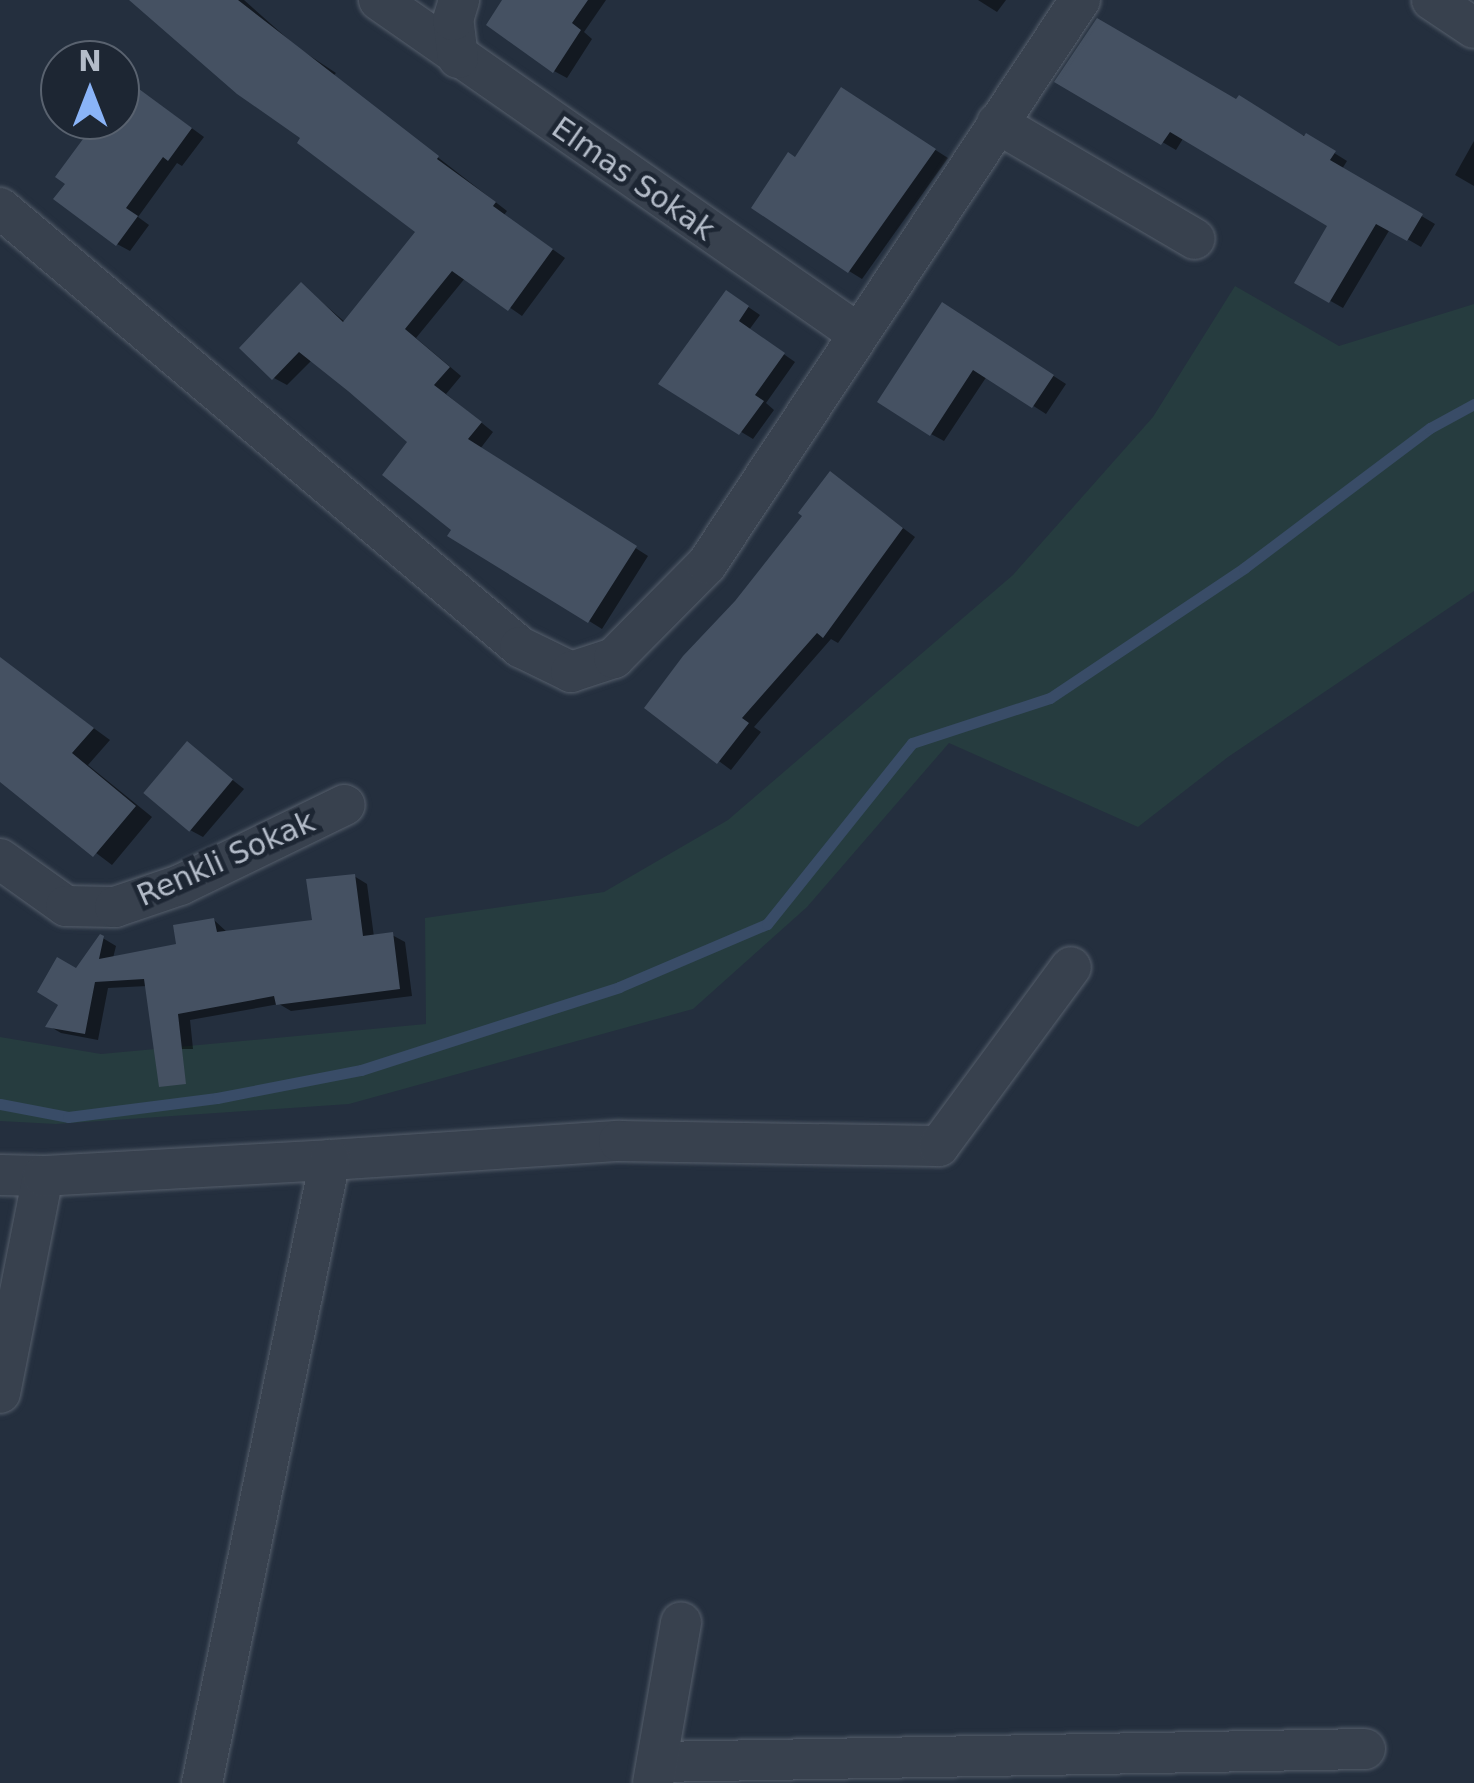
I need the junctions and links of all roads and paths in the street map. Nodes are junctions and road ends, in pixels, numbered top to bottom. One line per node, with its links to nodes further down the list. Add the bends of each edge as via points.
1 (379, 0): 6 (street, Elmas Sokak)
2 (459, 0): 6 (street)
3 (1080, 0): 7 (street)
4 (1432, 0): 5 (street)
5 (1474, 28)
6 (458, 58): 10 (street, Elmas Sokak)
7 (997, 123): 9 (street); 10 (street)
8 (0, 208): 10 (street, via 520,648 571,672 614,658 708,564)
9 (1195, 240)
10 (857, 333)
11 (346, 805): 12 (street, Renkli Sokak, via 180,885 115,907 66,906)
12 (0, 860)
13 (1071, 967): 14 (street, via 938,1146 619,1141)
14 (330, 1160): 16 (street); 21 (street)
15 (0, 1175): 16 (street)
16 (43, 1176): 17 (street)
17 (0, 1393)
18 (682, 1622): 20 (street)
19 (1365, 1749): 20 (street)
20 (655, 1772)
21 (202, 1783)

